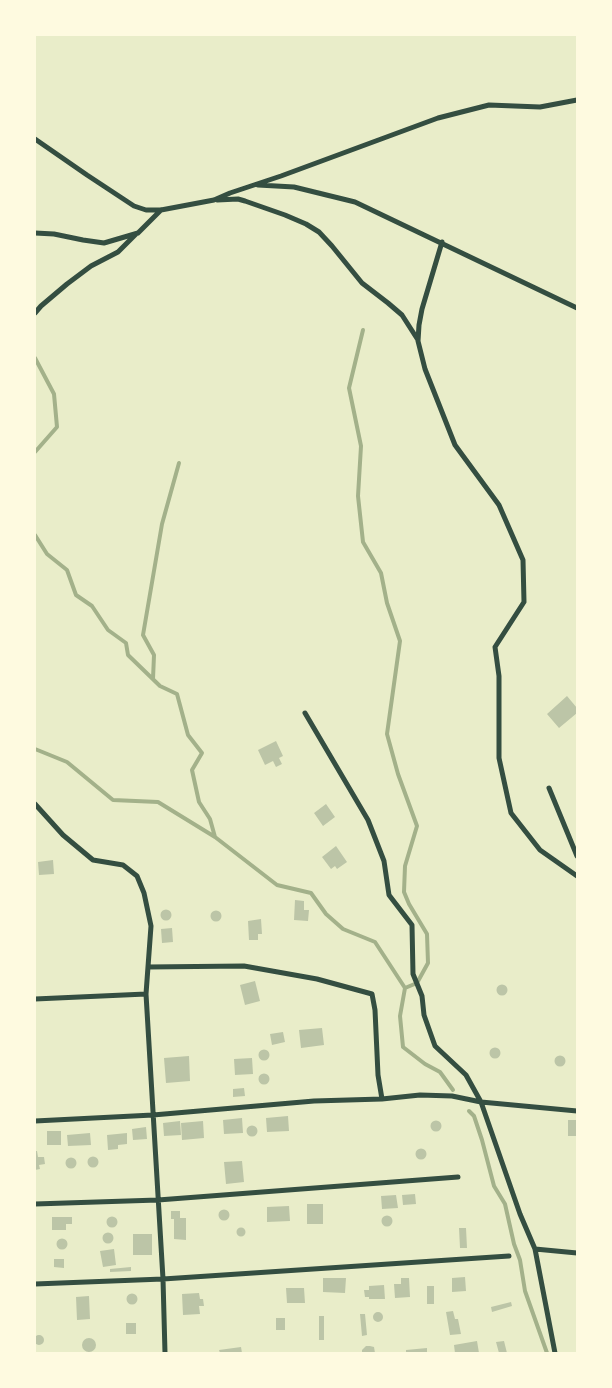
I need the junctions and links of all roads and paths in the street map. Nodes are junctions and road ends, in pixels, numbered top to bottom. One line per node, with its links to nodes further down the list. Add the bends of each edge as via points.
1 (577, 100): 3 (street, via 540,107 489,105 438,118)
2 (35, 139): 5 (street, via 134,206)
3 (255, 185): 4 (street); 8 (street, via 294,187 356,202)
4 (214, 200): 5 (street); 11 (street, via 245,201 285,215 319,232 362,283 402,315)
5 (161, 210): 7 (street)
6 (35, 233): 7 (street, via 104,242)
7 (138, 233): 10 (street, via 118,252 91,266)
8 (442, 242): 9 (street); 11 (street, via 422,309)
9 (577, 308)
10 (35, 313)
11 (418, 341): 16 (street, via 425,369 455,445 499,505 523,560 524,602 495,647 499,676 500,758 511,813 540,850)
12 (305, 713): 21 (street, via 368,820 384,861 389,896 412,925 413,974 435,1046 466,1075)
13 (549, 788): 15 (street)
14 (35, 804): 17 (street, via 63,835 93,860 123,865 137,876 151,926)
15 (577, 856)
16 (577, 876)
17 (148, 967): 18 (street); 20 (street, via 244,966 317,979 372,994)
18 (146, 994): 19 (street); 23 (street)
19 (35, 999)
20 (382, 1099): 21 (street, via 420,1095 452,1096); 23 (street, via 314,1101)
21 (481, 1102): 22 (street); 28 (street)
22 (577, 1112)
23 (153, 1115): 24 (street); 26 (street)
24 (35, 1121)
25 (458, 1177): 26 (street)
26 (158, 1200): 27 (street); 31 (street)
27 (35, 1204)
28 (535, 1249): 29 (street); 34 (street)
29 (577, 1253)
30 (509, 1256): 31 (street)
31 (162, 1279): 32 (street); 33 (street)
32 (35, 1284)
33 (164, 1353)
34 (554, 1353)

